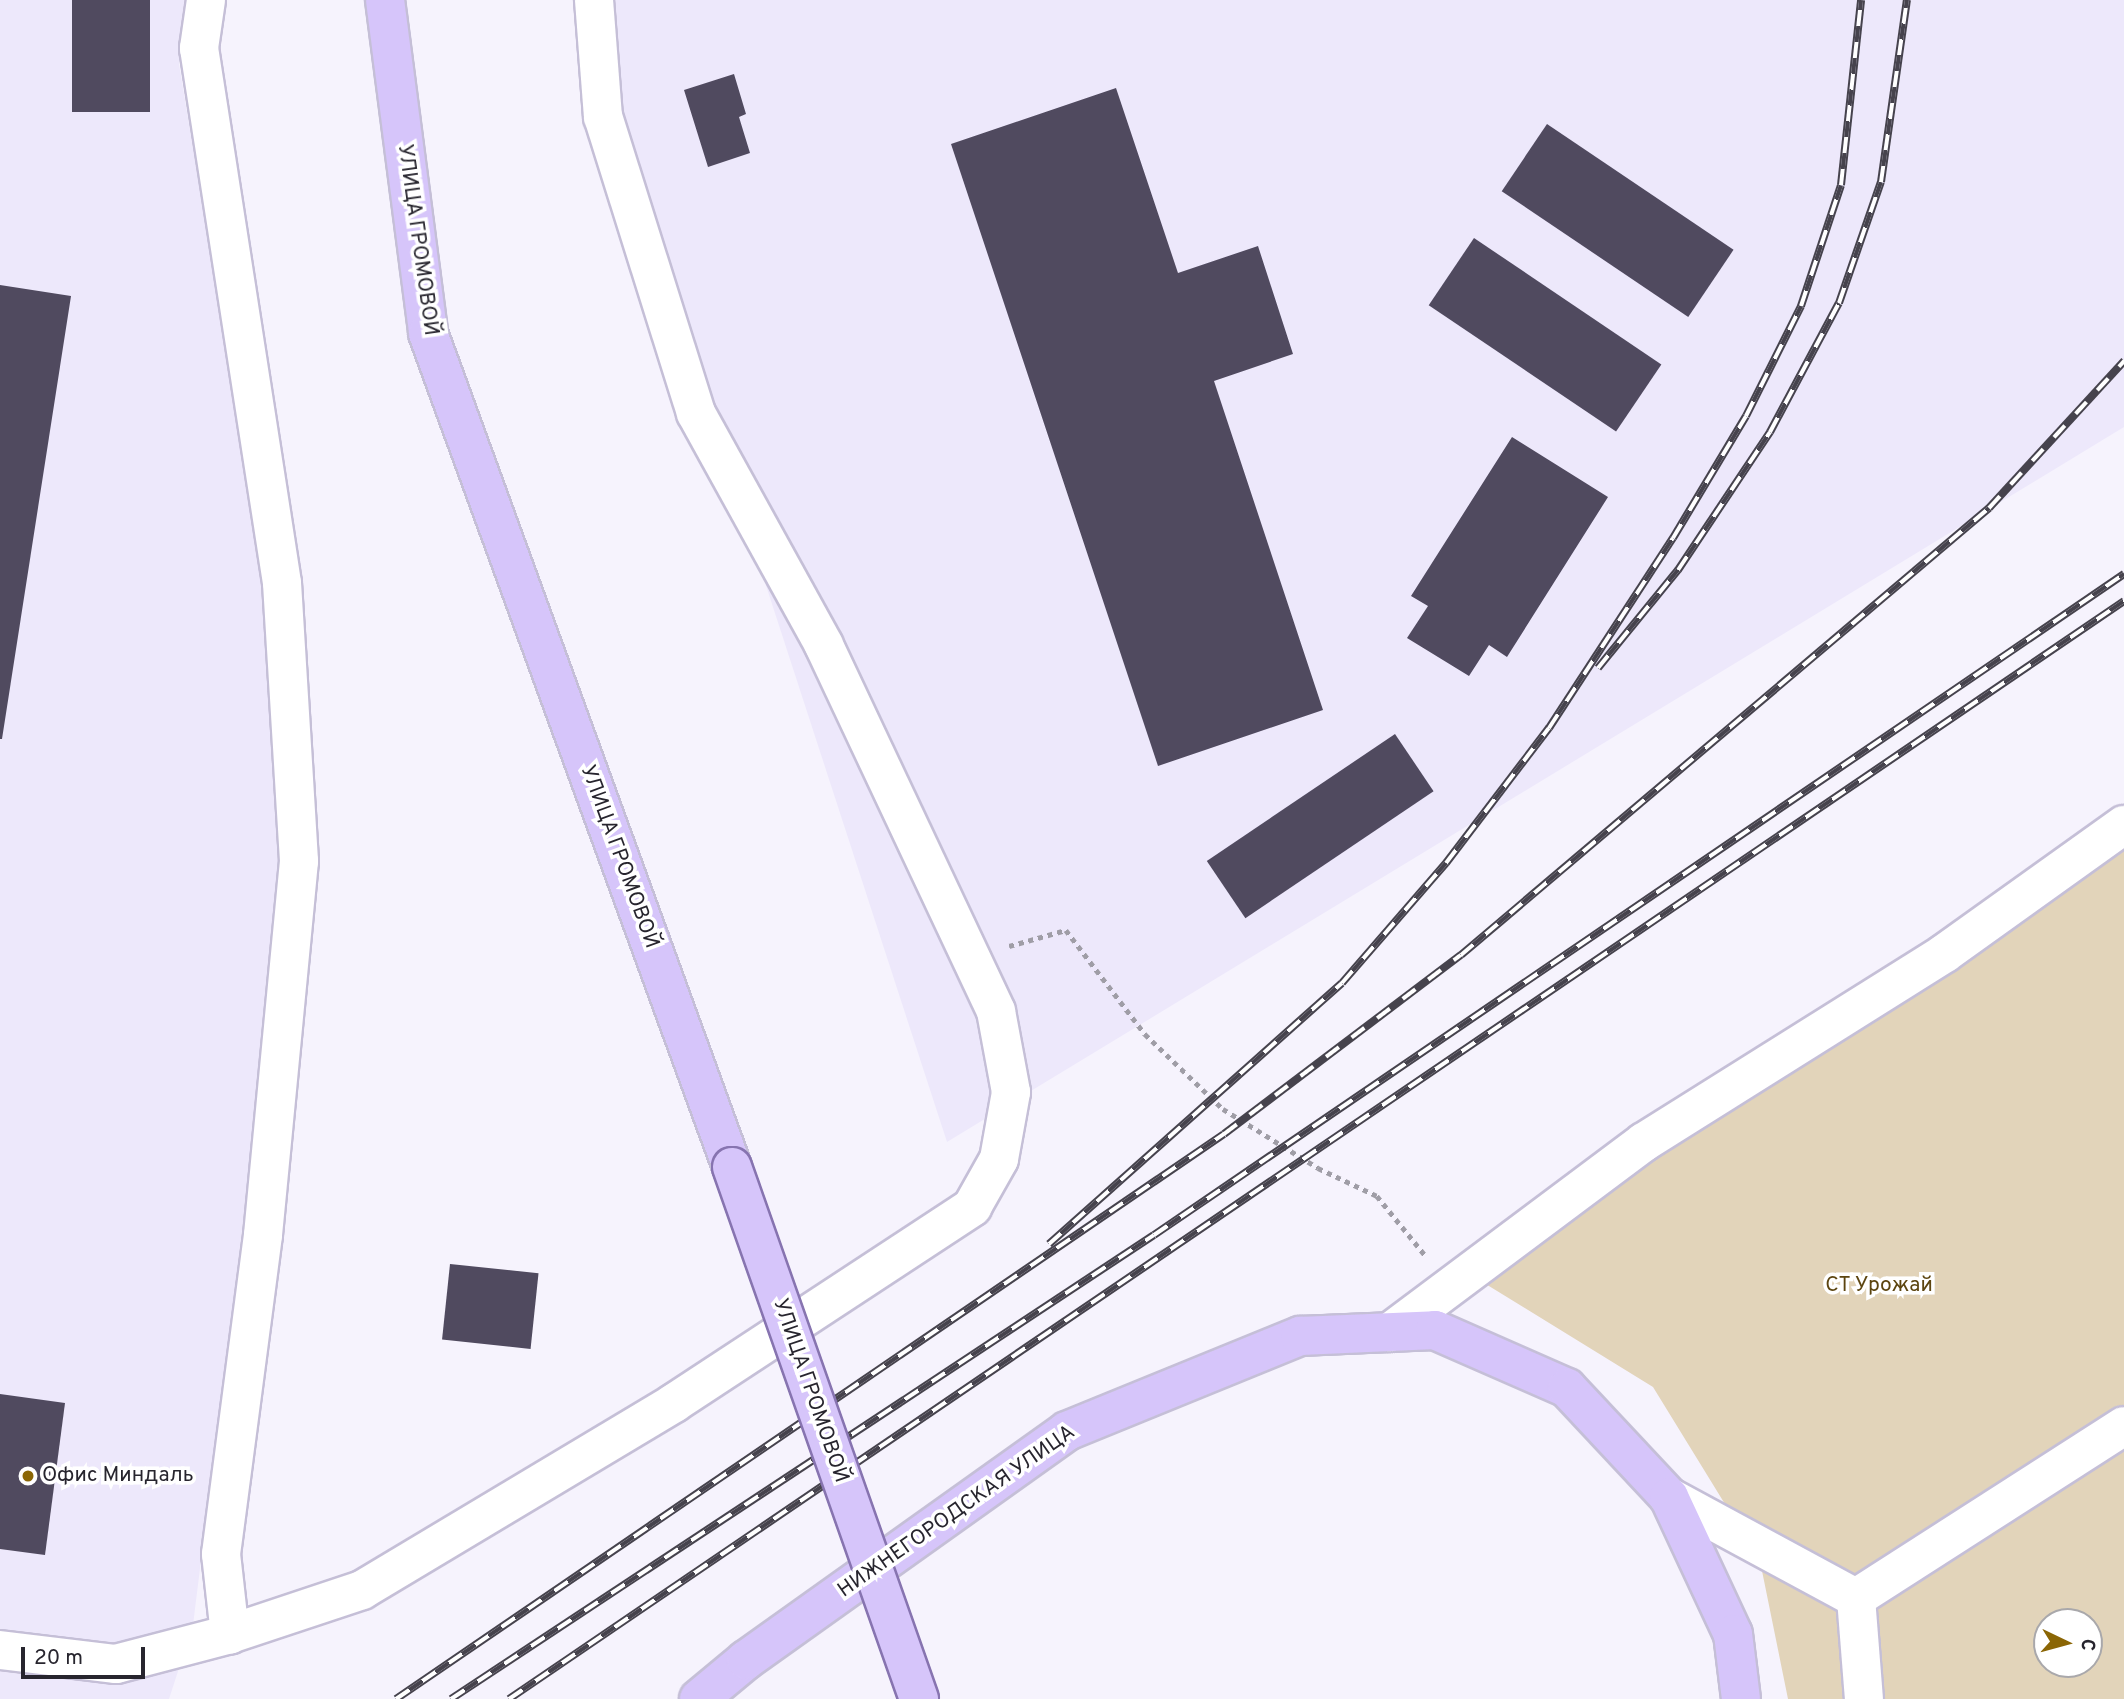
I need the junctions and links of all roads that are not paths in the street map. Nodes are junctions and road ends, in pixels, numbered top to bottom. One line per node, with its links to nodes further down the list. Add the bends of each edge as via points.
1 (206, 0): 9 (street, via 199,48 282,583 299,861 263,1235 221,1554)
2 (385, 0): 12 (main road, УЛИЦА ГРОМОВОЙ, bridge, via 428,333 732,1167)
3 (594, 0): 9 (street, via 603,117 696,413 824,645 996,1011 1011,1092 999,1159 972,1207 674,1402 362,1590)
4 (2124, 825): 5 (street, via 1945,953 1644,1142)
5 (1390, 1332): 7 (main road, НИЖНЕГОРОДСКАЯ УЛИЦА, via 1435,1330 1567,1388); 11 (main road, НИЖНЕГОРОДСКАЯ УЛИЦА, via 1300,1336 1067,1431 746,1660)
6 (2124, 1426): 8 (street)
7 (1669, 1497): 8 (street); 13 (main road, НИЖНЕГОРОДСКАЯ УЛИЦА, via 1733,1634)
8 (1856, 1598): 14 (street)
9 (230, 1634): 10 (street, via 116,1664)
10 (0, 1650)
11 (699, 1699)
12 (919, 1699)
13 (1741, 1699)
14 (1864, 1699)

